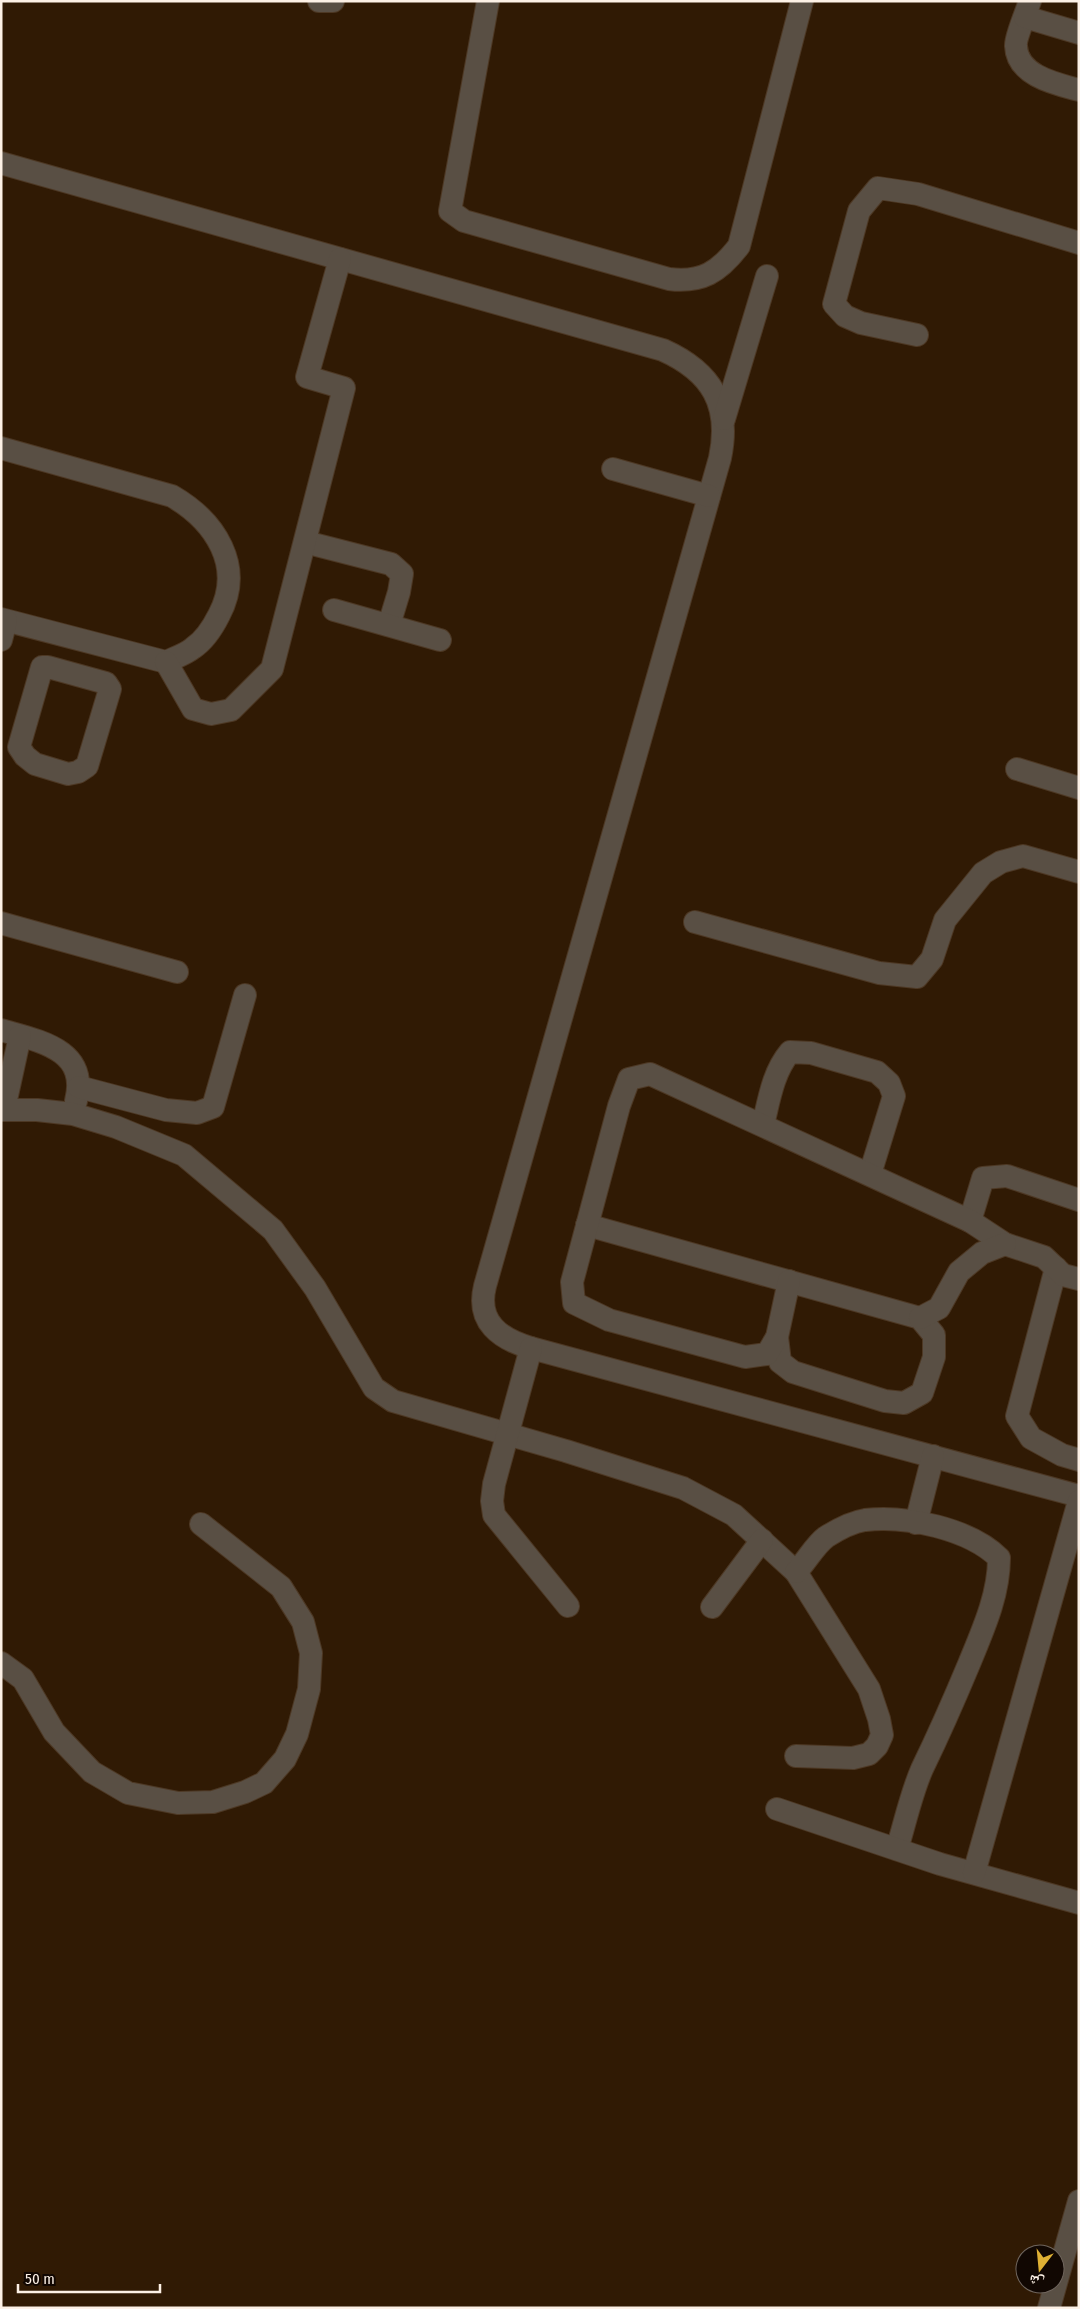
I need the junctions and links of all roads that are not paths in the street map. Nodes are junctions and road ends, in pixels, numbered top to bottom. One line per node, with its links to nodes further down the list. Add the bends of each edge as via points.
1 (319, 1): 2 (street)
2 (333, 1)
3 (488, 1): 4 (street, via 450,211 464,221 669,279 688,281 726,263 739,246)
4 (802, 1)
5 (1027, 9): 6 (street); 7 (street, via 1016,46 1023,64 1041,79)
6 (1079, 32)
7 (1079, 90)
8 (1, 163): 10 (street)
9 (1079, 243): 12 (street, via 918,194 878,188 859,211 834,304 845,316 861,322)
10 (340, 259): 13 (street, via 663,350 696,370 714,392); 17 (street, via 308,377 344,388)
11 (767, 276): 13 (street)
12 (917, 335)
13 (724, 419): 16 (street, via 724,437)
14 (1, 448): 23 (street, via 172,496 192,507 211,530 224,549 230,576 226,601 211,630 193,649)
15 (613, 469): 16 (street)
16 (709, 496): 47 (street, via 482,1296 491,1325 510,1340)
17 (305, 542): 19 (street, via 391,564 402,574); 23 (street, via 272,669 231,710 211,714 193,709)
18 (334, 610): 19 (street)
19 (389, 625): 21 (street)
20 (3, 626): 22 (street)
21 (440, 640)
22 (83, 642): 23 (street); 24 (street)
23 (166, 662)
24 (73, 674): 24 (street, via 106,683 110,689 88,766 68,774 35,764 19,747 42,667)
25 (1017, 769): 26 (street)
26 (1079, 788)
27 (1079, 872): 28 (street, via 1023,856 1001,862 983,873 946,920 932,959 916,977 879,973)
28 (695, 922)
29 (1, 923): 30 (street)
30 (177, 972)
31 (245, 995): 33 (street, via 213,1107 197,1113 166,1110)
32 (11, 1033): 33 (street, via 50,1044 69,1060 76,1072); 34 (street)
33 (79, 1088): 35 (street)
34 (3, 1109): 35 (street)
35 (73, 1114): 48 (street, via 116,1126 184,1155 273,1230 315,1288 374,1388 393,1401)
36 (763, 1125): 37 (street); 37 (street, via 774,1079 790,1052 812,1053 877,1072 889,1083 894,1096); 40 (street, via 650,1074 629,1080)
37 (870, 1174): 39 (street)
38 (1079, 1200): 39 (street, via 1007,1176 983,1178)
39 (970, 1221): 41 (street)
40 (587, 1225): 44 (street); 46 (street, via 572,1282 574,1303 609,1320 745,1357 767,1354)
41 (1005, 1244): 42 (street, via 1044,1257); 45 (street, via 982,1253 960,1272 939,1308)
42 (1056, 1268): 43 (street, via 1063,1275); 50 (street, via 1016,1416 1031,1438 1062,1455)
43 (1079, 1280)
44 (790, 1281): 45 (street); 46 (street)
45 (920, 1318): 46 (street, via 934,1335 934,1357 922,1393 904,1403 886,1401 793,1372 780,1362)
46 (777, 1337)
47 (531, 1348): 48 (street); 49 (street)
48 (508, 1434): 55 (street, via 683,1488 734,1515); 57 (street, via 494,1484 494,1514)
49 (933, 1456): 51 (street); 53 (street)
50 (1079, 1460)
51 (1079, 1496)
52 (1079, 1501): 63 (street)
53 (916, 1523): 56 (street, via 864,1520 842,1528 824,1538); 62 (street, via 944,1528 988,1548 999,1558 999,1574 980,1639 922,1770)
54 (201, 1524): 59 (street, via 281,1587 304,1622 311,1653 309,1689 297,1734 285,1759 264,1783 213,1802 178,1803 128,1793 92,1772 54,1732 23,1679)
55 (762, 1540): 56 (street); 58 (street)
56 (796, 1572): 60 (street, via 869,1689 882,1735 869,1754 854,1758)
57 (568, 1606)
58 (712, 1607)
59 (1, 1664)
60 (796, 1756)
61 (777, 1809): 62 (street)
62 (897, 1849): 63 (street)
63 (974, 1873): 64 (street)
64 (1079, 1903)
65 (1079, 2201): 66 (street)
66 (1049, 2308)

